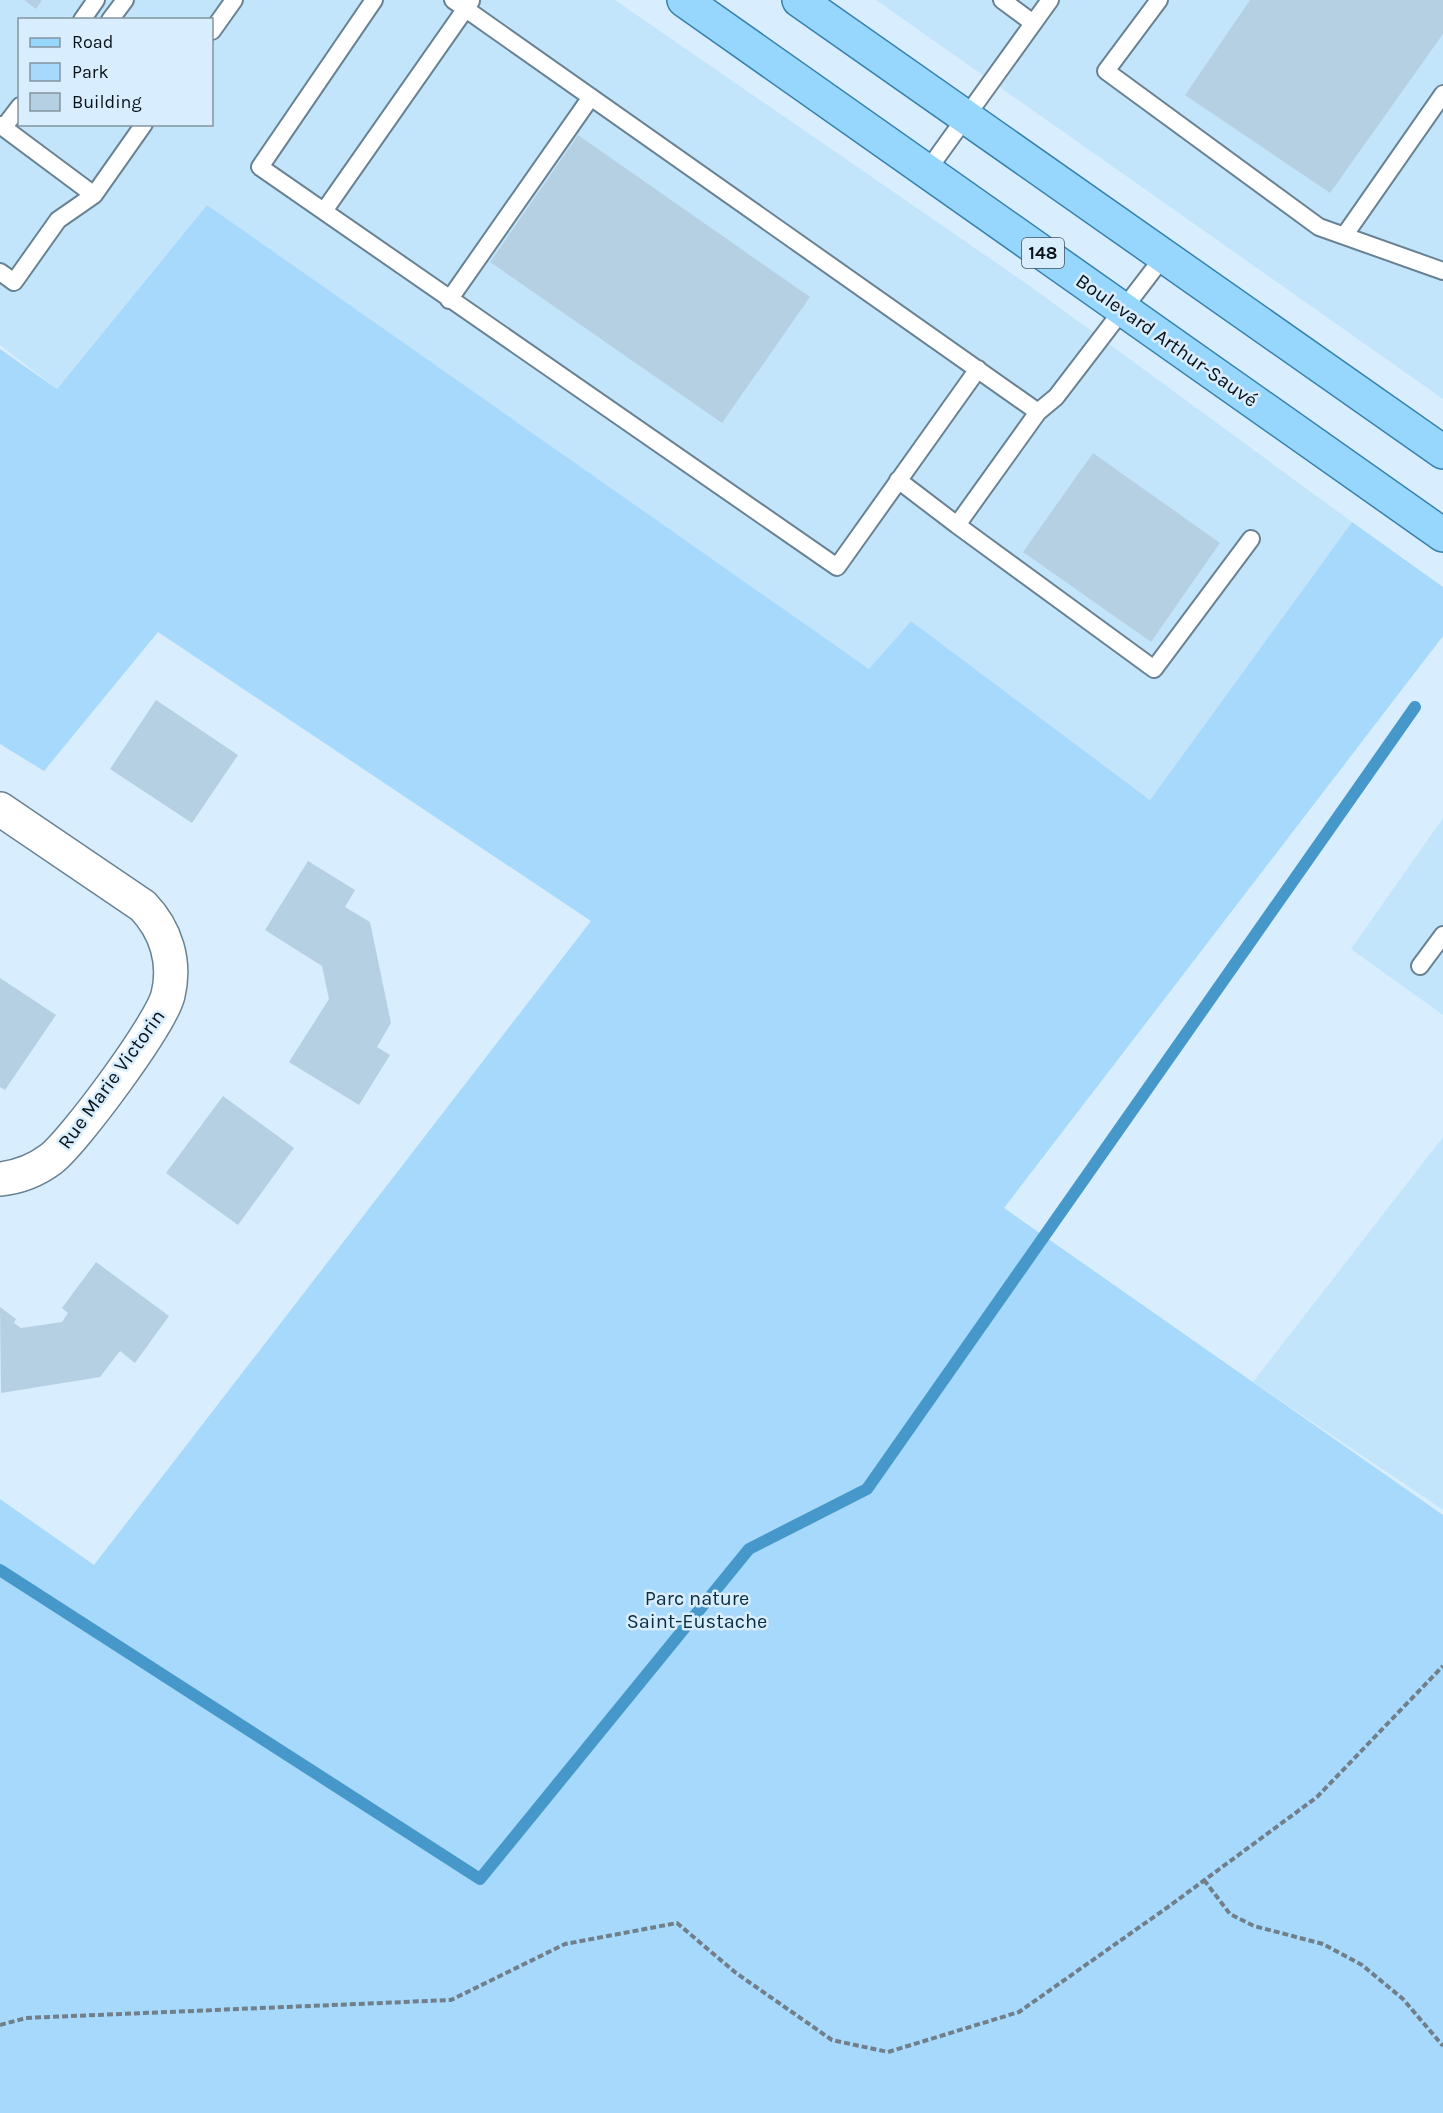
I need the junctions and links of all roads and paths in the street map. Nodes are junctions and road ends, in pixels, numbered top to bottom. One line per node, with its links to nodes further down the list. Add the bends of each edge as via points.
1 (96, 0): 11 (lane)
2 (125, 0): 12 (lane)
3 (234, 0): 14 (lane)
4 (374, 0): 23 (lane, via 260,167)
5 (684, 0): 21 (main road, Boulevard Arthur-Sauvé / 148)
6 (799, 0): 18 (main road)
7 (1002, 0): 13 (lane)
8 (1050, 0): 13 (lane)
9 (1159, 0): 24 (lane, via 1106,71 1319,227)
10 (464, 3): 16 (lane); 23 (lane)
11 (83, 18)
12 (112, 18)
13 (1033, 23): 18 (lane)
14 (213, 30)
15 (1443, 94): 24 (lane)
16 (591, 97): 28 (lane); 30 (lane)
17 (18, 107): 19 (lane)
18 (966, 118): 21 (lane); 25 (main road)
19 (2, 126): 22 (lane)
20 (143, 126): 22 (lane)
21 (927, 171): 29 (main road, Boulevard Arthur-Sauvé / 148)
22 (94, 195): 27 (lane, via 58,220 15,282)
23 (324, 211): 28 (lane)
24 (1344, 236): 26 (lane)
25 (1164, 256): 29 (lane); 32 (main road)
26 (1443, 271)
27 (0, 272)
28 (448, 300): 33 (lane, via 837,567)
29 (1123, 309): 31 (lane, via 1056,397); 35 (main road, Boulevard Arthur-Sauvé / 148)
30 (978, 369): 31 (lane); 33 (lane)
31 (1038, 412): 34 (lane)
32 (1443, 452)
33 (898, 480): 34 (lane)
34 (957, 525): 36 (lane, via 1154,669)
35 (1443, 535)
36 (1251, 539)
37 (0, 809): 40 (street, Rue Marie Victorin, via 143,906 167,944 171,968 168,994 158,1019 70,1138 38,1168)
38 (1443, 935): 39 (lane)
39 (1420, 966)
40 (0, 1179)
41 (1443, 1666): 42 (path, via 1317,1797)
42 (1204, 1880): 43 (path, via 1019,2012 888,2052 832,2040 736,1973 677,1923 565,1944 451,2000 26,2018); 44 (path, via 1230,1914 1254,1926 1323,1944 1362,1965 1403,1999)
43 (0, 2025)
44 (1443, 2046)

